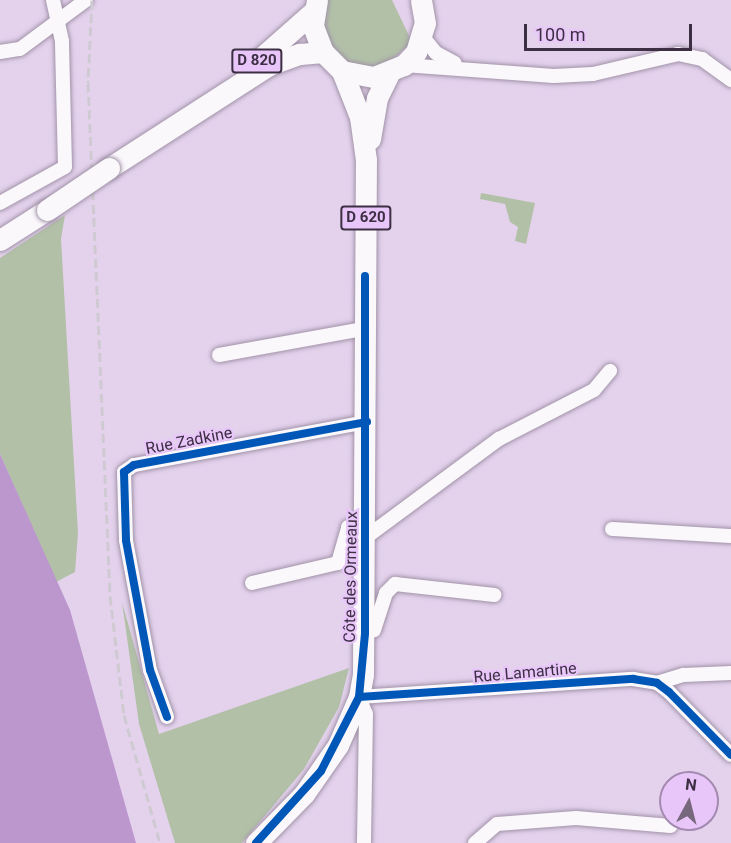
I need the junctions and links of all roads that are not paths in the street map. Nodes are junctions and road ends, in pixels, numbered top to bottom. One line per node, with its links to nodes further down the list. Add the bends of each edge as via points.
1 (53, 0): 5 (street)
2 (86, 0): 5 (street)
3 (425, 3): 6 (main road)
4 (315, 6): 8 (main road); 13 (main road, D 820)
5 (59, 17): 7 (street, via 20,50); 15 (street, via 64,167)
6 (423, 37): 9 (street, via 436,53); 10 (main road, Côte des Ormeaux)
7 (0, 52)
8 (322, 52): 11 (main road); 13 (main road, D 820, via 284,58)
9 (468, 67): 10 (street); 12 (street, via 554,76 593,74 678,54 702,59)
10 (396, 69): 11 (main road, via 359,76); 14 (main road, Côte des Ormeaux / D 620, via 377,98)
11 (342, 71): 14 (main road, Côte des Ormeaux / D 620, via 360,117)
12 (731, 80)
13 (200, 109): 16 (main road, D 820, bridge)
14 (366, 160): 17 (main road, Côte des Ormeaux / D 620)
15 (0, 203)
16 (0, 240)
17 (364, 329): 18 (street); 20 (main road, Côte des Ormeaux / D 620)
18 (219, 355)
19 (610, 370): 22 (street, via 594,390 499,439)
20 (367, 422): 22 (main road, Côte des Ormeaux / D 620); 30 (street, Rue Zadkine, via 134,465 124,472 126,540 150,670)
21 (612, 529): 23 (street)
22 (365, 531): 24 (street, via 348,527 338,563); 26 (main road, Côte des Ormeaux / D 620)
23 (731, 536)
24 (252, 583)
25 (494, 595): 26 (street, via 395,584 386,593 374,630)
26 (365, 633): 29 (main road, Côte des Ormeaux / D 620)
27 (731, 673): 28 (street, via 684,675)
28 (657, 683): 29 (street, Rue Lamartine, via 621,680); 31 (street)
29 (359, 697): 33 (main road, Côte des Ormeaux / D 620, via 321,771); 34 (street, via 366,714)
30 (167, 717)
31 (731, 755)
32 (659, 825): 35 (street, via 576,818 497,825)
33 (256, 843)
34 (364, 843)
35 (475, 843)

